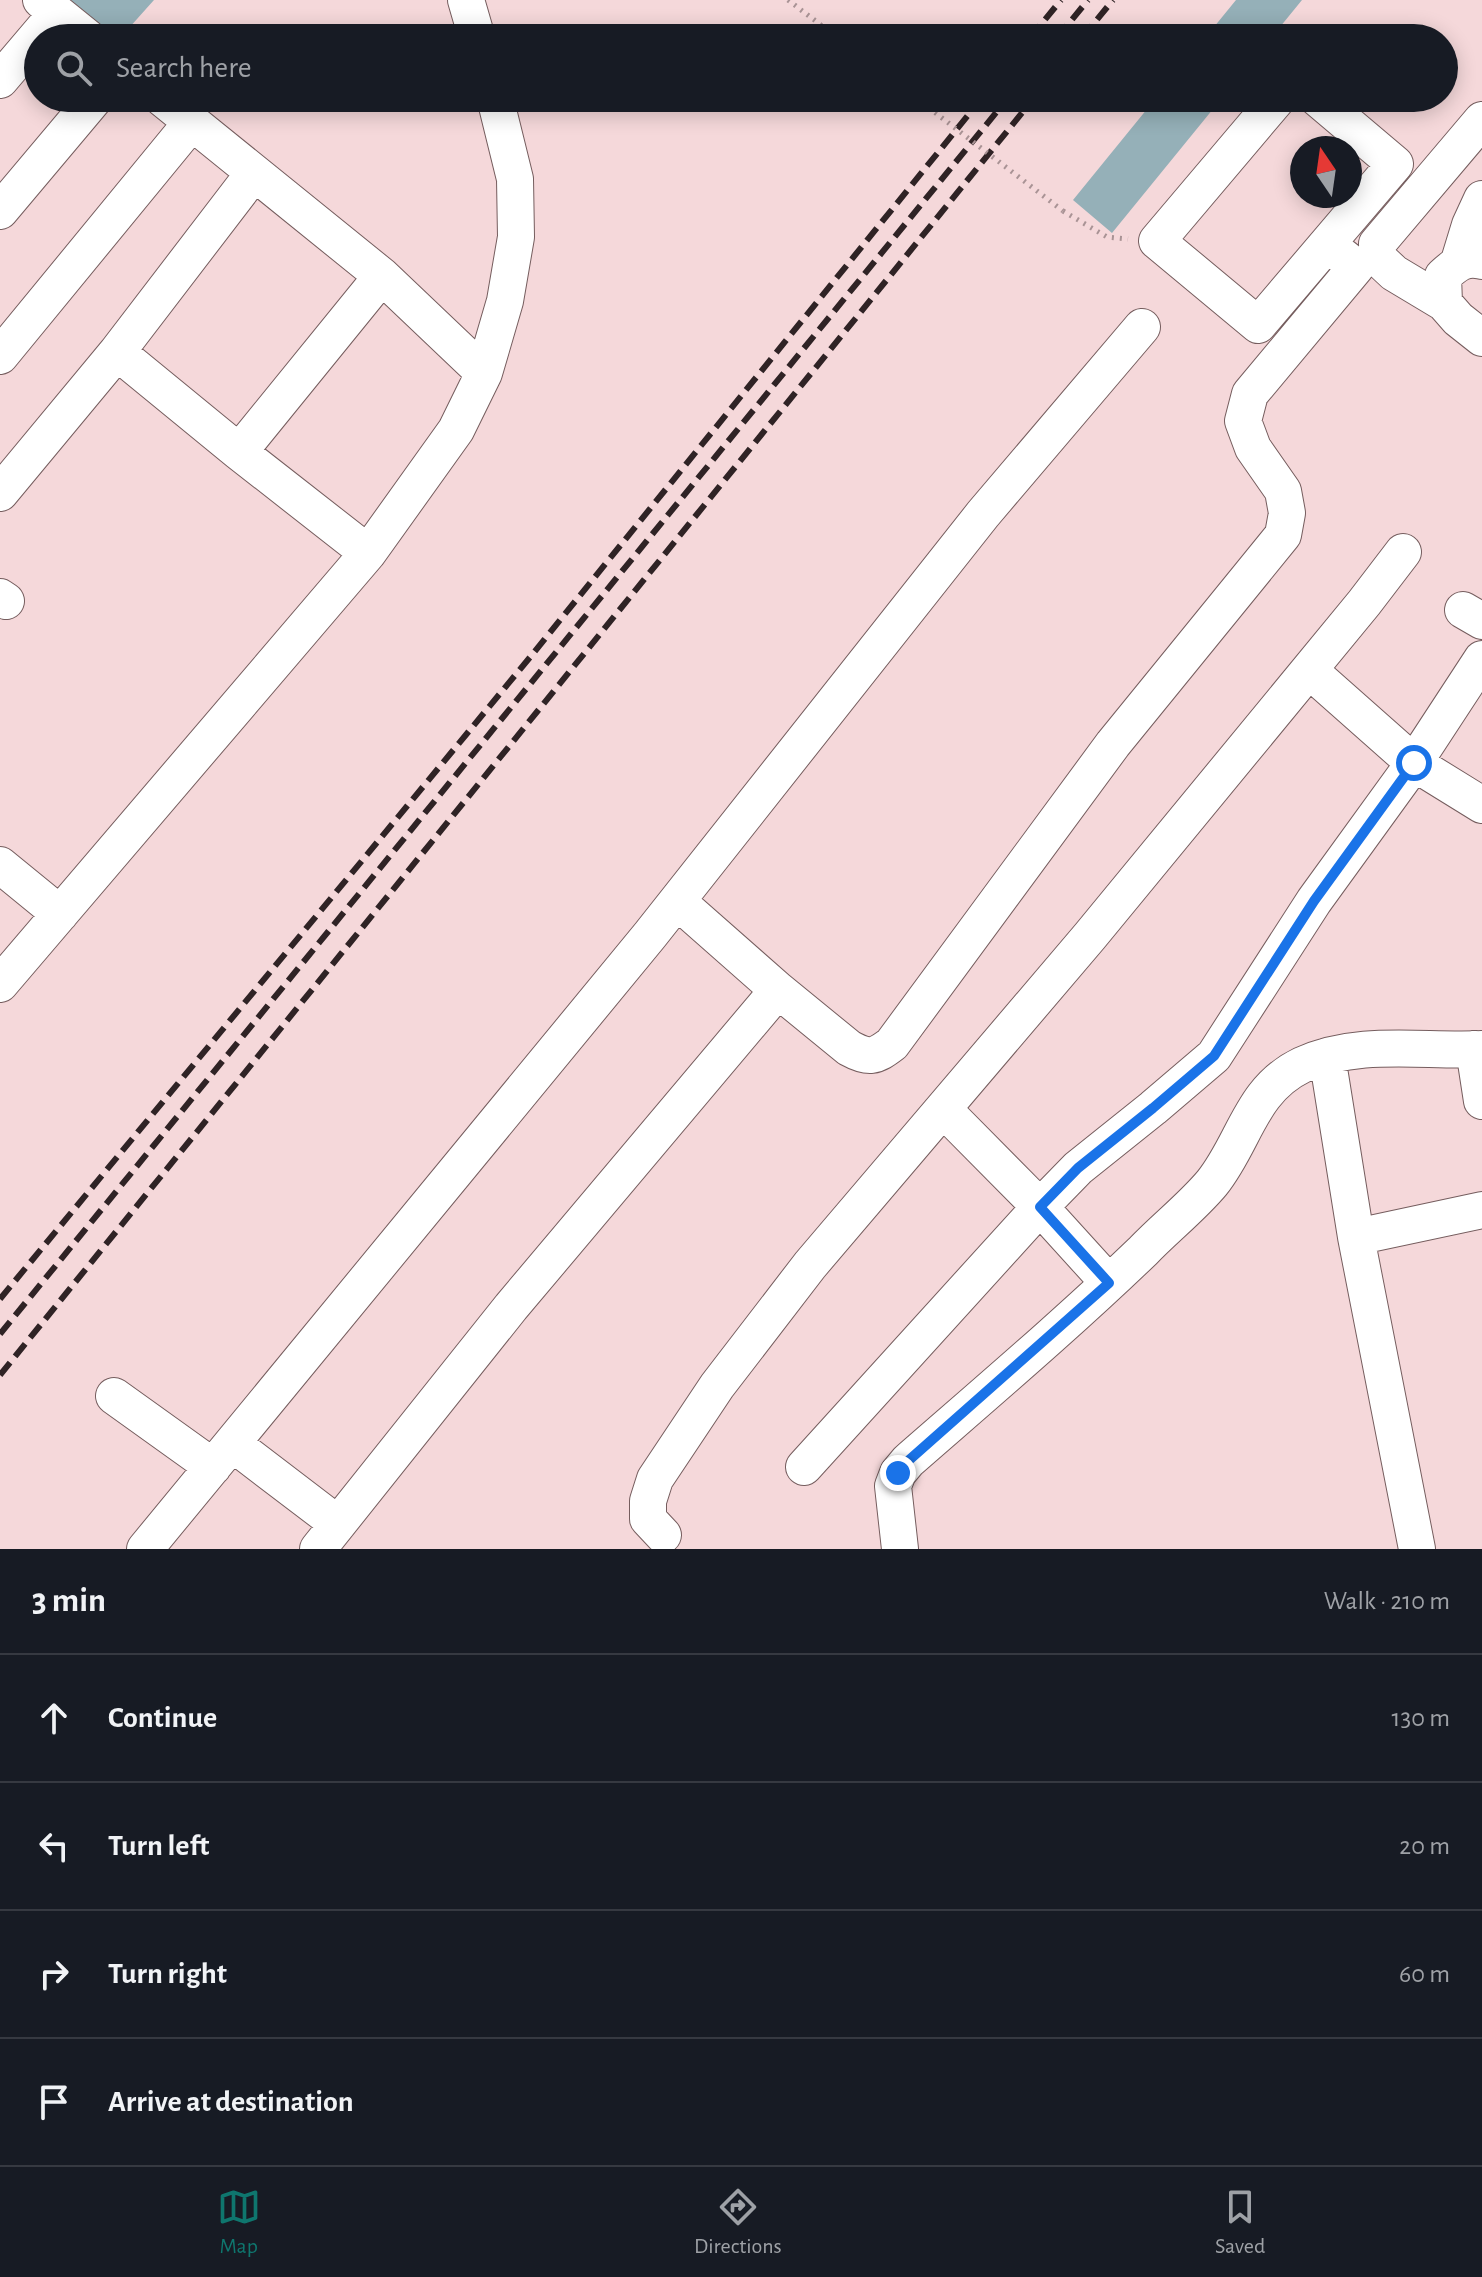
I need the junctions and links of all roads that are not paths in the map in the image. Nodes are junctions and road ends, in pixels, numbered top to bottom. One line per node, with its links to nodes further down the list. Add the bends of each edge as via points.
1 (49, 6): 2 (street); 3 (street)
2 (37, 24)
3 (71, 24)
4 (24, 44): 5 (street)
5 (0, 80)
6 (83, 112): 15 (street)
7 (180, 112): 12 (street)
8 (498, 112): 24 (street, via 515,179 516,237)
9 (1266, 112): 16 (street, via 1157,241 1258,325)
10 (1334, 112): 16 (street, via 1395,164)
11 (1482, 120): 19 (street, via 1377,244 1378,258 1394,273)
12 (192, 122): 13 (street); 23 (street)
13 (254, 173): 18 (street); 22 (street)
14 (1482, 199): 17 (street, via 1470,225)
15 (0, 211)
16 (1327, 244): 37 (street, via 1356,267 1250,394 1243,421 1253,448 1283,491 1283,535 1113,744 892,1044 878,1055 862,1055)
17 (1470, 261): 19 (street, via 1443,276)
18 (382, 276): 24 (street); 25 (street)
19 (1444, 303): 21 (street)
20 (1142, 327): 34 (street, via 966,536)
21 (1482, 338)
22 (117, 352): 25 (street); 26 (street)
23 (0, 356)
24 (484, 373): 28 (street, via 456,430)
25 (239, 452): 28 (street)
26 (0, 493)
27 (1403, 552): 30 (street)
28 (368, 553): 35 (street)
29 (1482, 659): 31 (street)
30 (1309, 670): 31 (street); 41 (street)
31 (1414, 763): 32 (street); 42 (street, via 1314,901 1214,1056 1078,1168)
32 (1482, 805)
33 (0, 865): 35 (street)
34 (677, 901): 37 (street); 47 (street)
35 (60, 914): 36 (street)
36 (0, 984)
37 (778, 990): 49 (street, via 511,1307)
38 (1478, 1049): 39 (street, via 1369,1050); 40 (street)
39 (1327, 1056): 44 (street); 45 (street, via 1276,1082 1211,1184)
40 (1482, 1101)
41 (943, 1109): 42 (street); 50 (street, via 810,1265 717,1386 655,1479 648,1519)
42 (1040, 1207): 45 (street); 48 (street)
43 (1482, 1210): 44 (street)
44 (1356, 1237): 53 (street)
45 (1109, 1283): 52 (street, via 898,1473 893,1486)
46 (114, 1396): 47 (street)
47 (223, 1456): 49 (street); 51 (street)
48 (804, 1467)
49 (328, 1536)
50 (666, 1544)
51 (145, 1549)
52 (900, 1549)
53 (1417, 1549)

